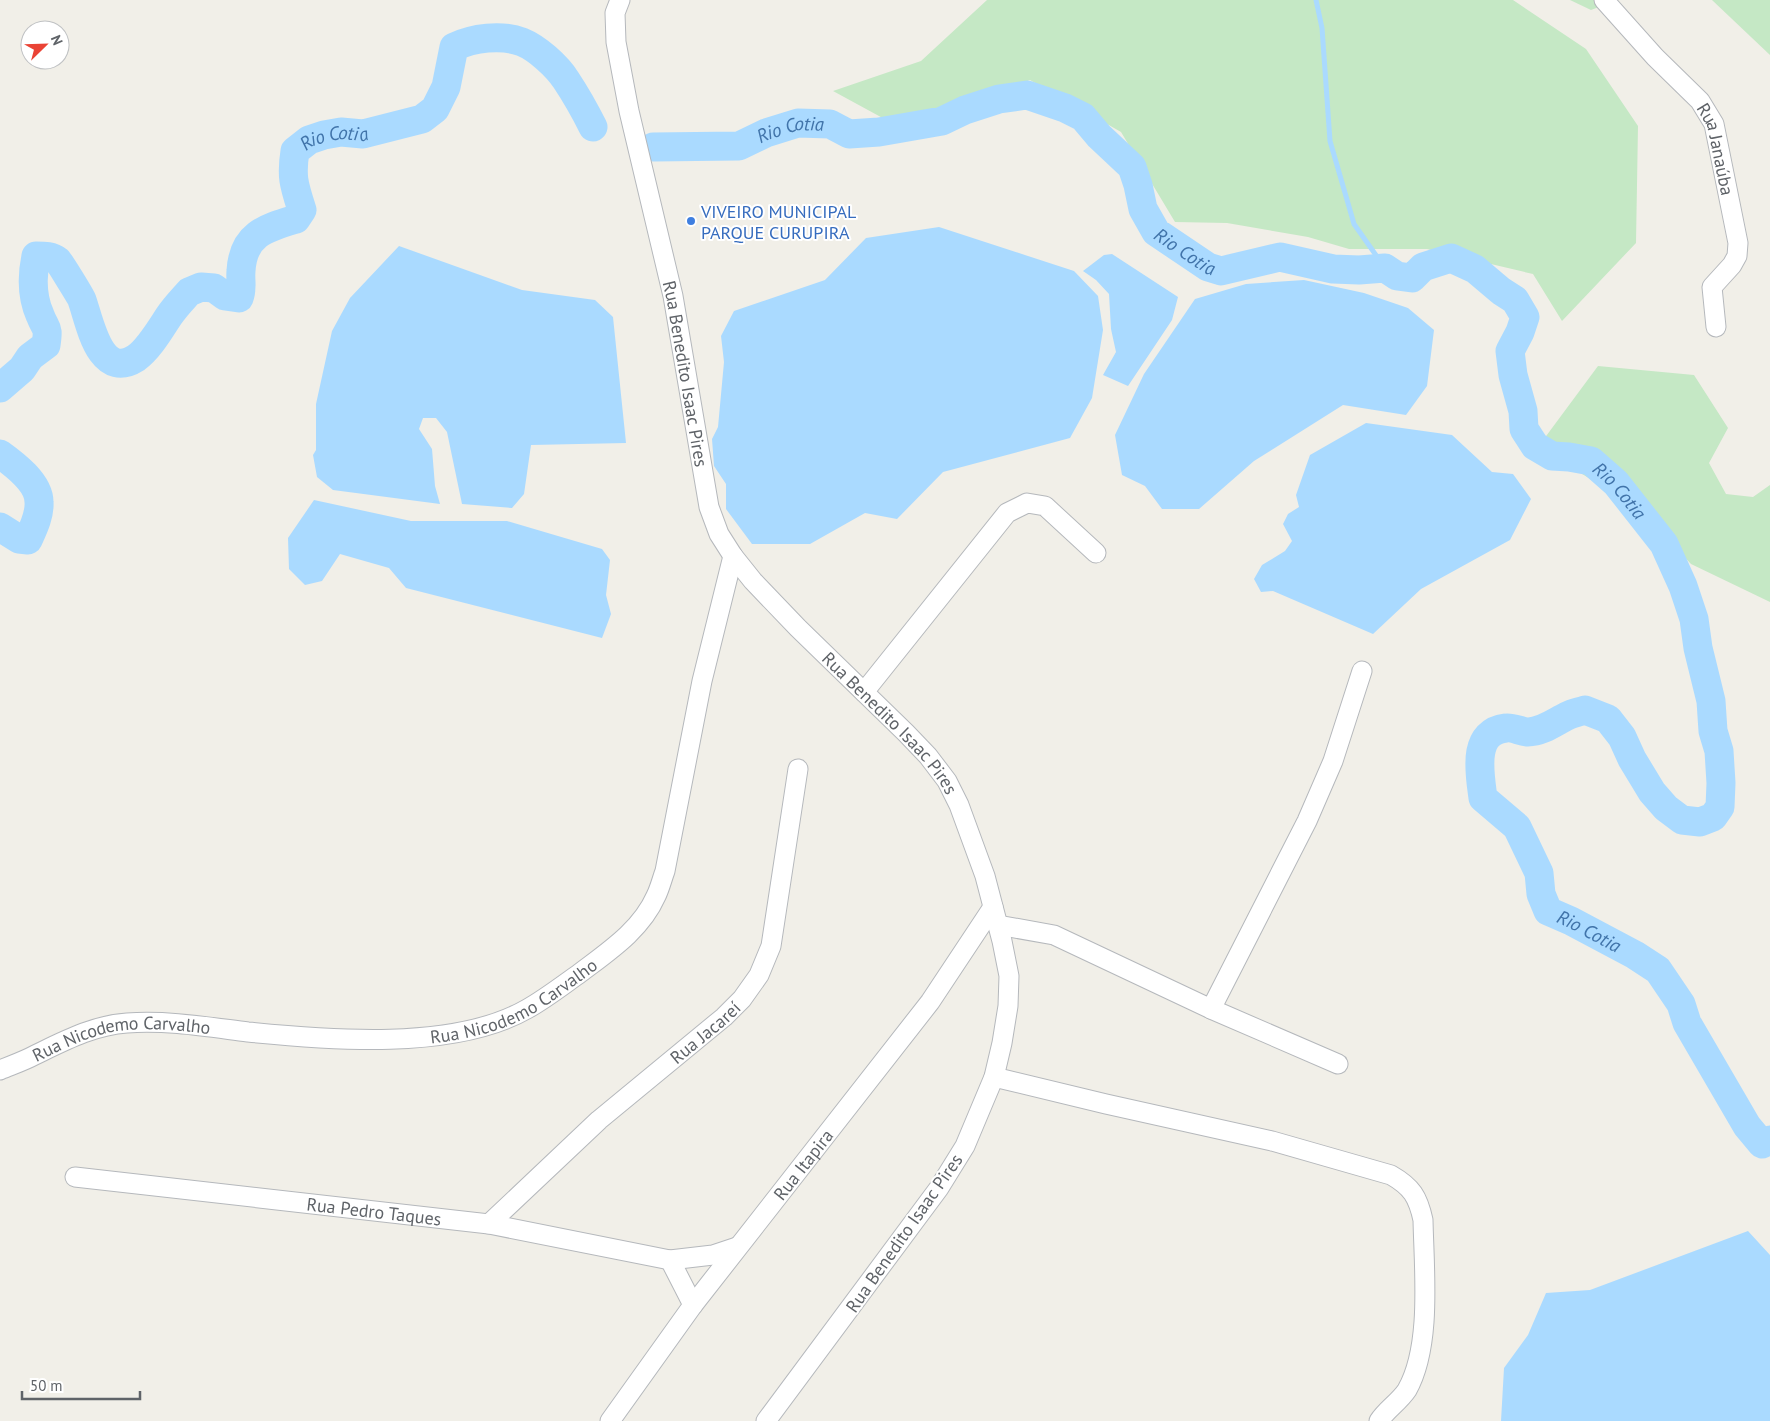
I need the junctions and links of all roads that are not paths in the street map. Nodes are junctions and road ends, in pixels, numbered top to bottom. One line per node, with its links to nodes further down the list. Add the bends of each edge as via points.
1 (620, 0): 5 (street, Rua Benedito Isaac Pires, via 614,13 616,42 673,296 709,507)
2 (1604, 0): 3 (street, Rua Janaúba, via 1654,57 1700,101 1714,124 1738,243 1735,260 1712,287)
3 (1716, 327)
4 (1096, 553): 7 (street, via 1045,506 1027,503 1007,513)
5 (733, 556): 7 (street, Rua Benedito Isaac Pires, via 753,582); 12 (street, Rua Nicodemo Carvalho, via 702,680 665,871 656,896 621,943 575,976 526,1010 475,1029 433,1037 336,1039 159,1022 126,1023 99,1027)
6 (1362, 671): 10 (street, via 1334,761)
7 (864, 692): 9 (street, Rua Benedito Isaac Pires, via 928,756 947,781 970,833)
8 (798, 769): 15 (street, Rua Jacareí, via 771,946 759,975 724,1017 599,1120)
9 (996, 916): 10 (street, via 1054,935); 13 (street, Rua Benedito Isaac Pires, via 1009,976 1004,1034); 16 (street, Rua Itapira)
10 (1211, 1009): 11 (street)
11 (1338, 1064)
12 (0, 1070)
13 (994, 1077): 20 (street, Rua Benedito Isaac Pires, via 965,1146 939,1188); 21 (street, via 1272,1141 1391,1175 1404,1182 1420,1205 1423,1220 1424,1312 1413,1376 1406,1391)
14 (75, 1177): 15 (street, Rua Pedro Taques)
15 (489, 1224): 17 (street, Rua Pedro Taques)
16 (737, 1247): 17 (street, Rua Pedro Taques, via 713,1255); 18 (street, Rua Itapira)
17 (670, 1260): 18 (street)
18 (693, 1305): 19 (street, Rua Itapira)
19 (610, 1421)
20 (766, 1421)
21 (1379, 1421)

